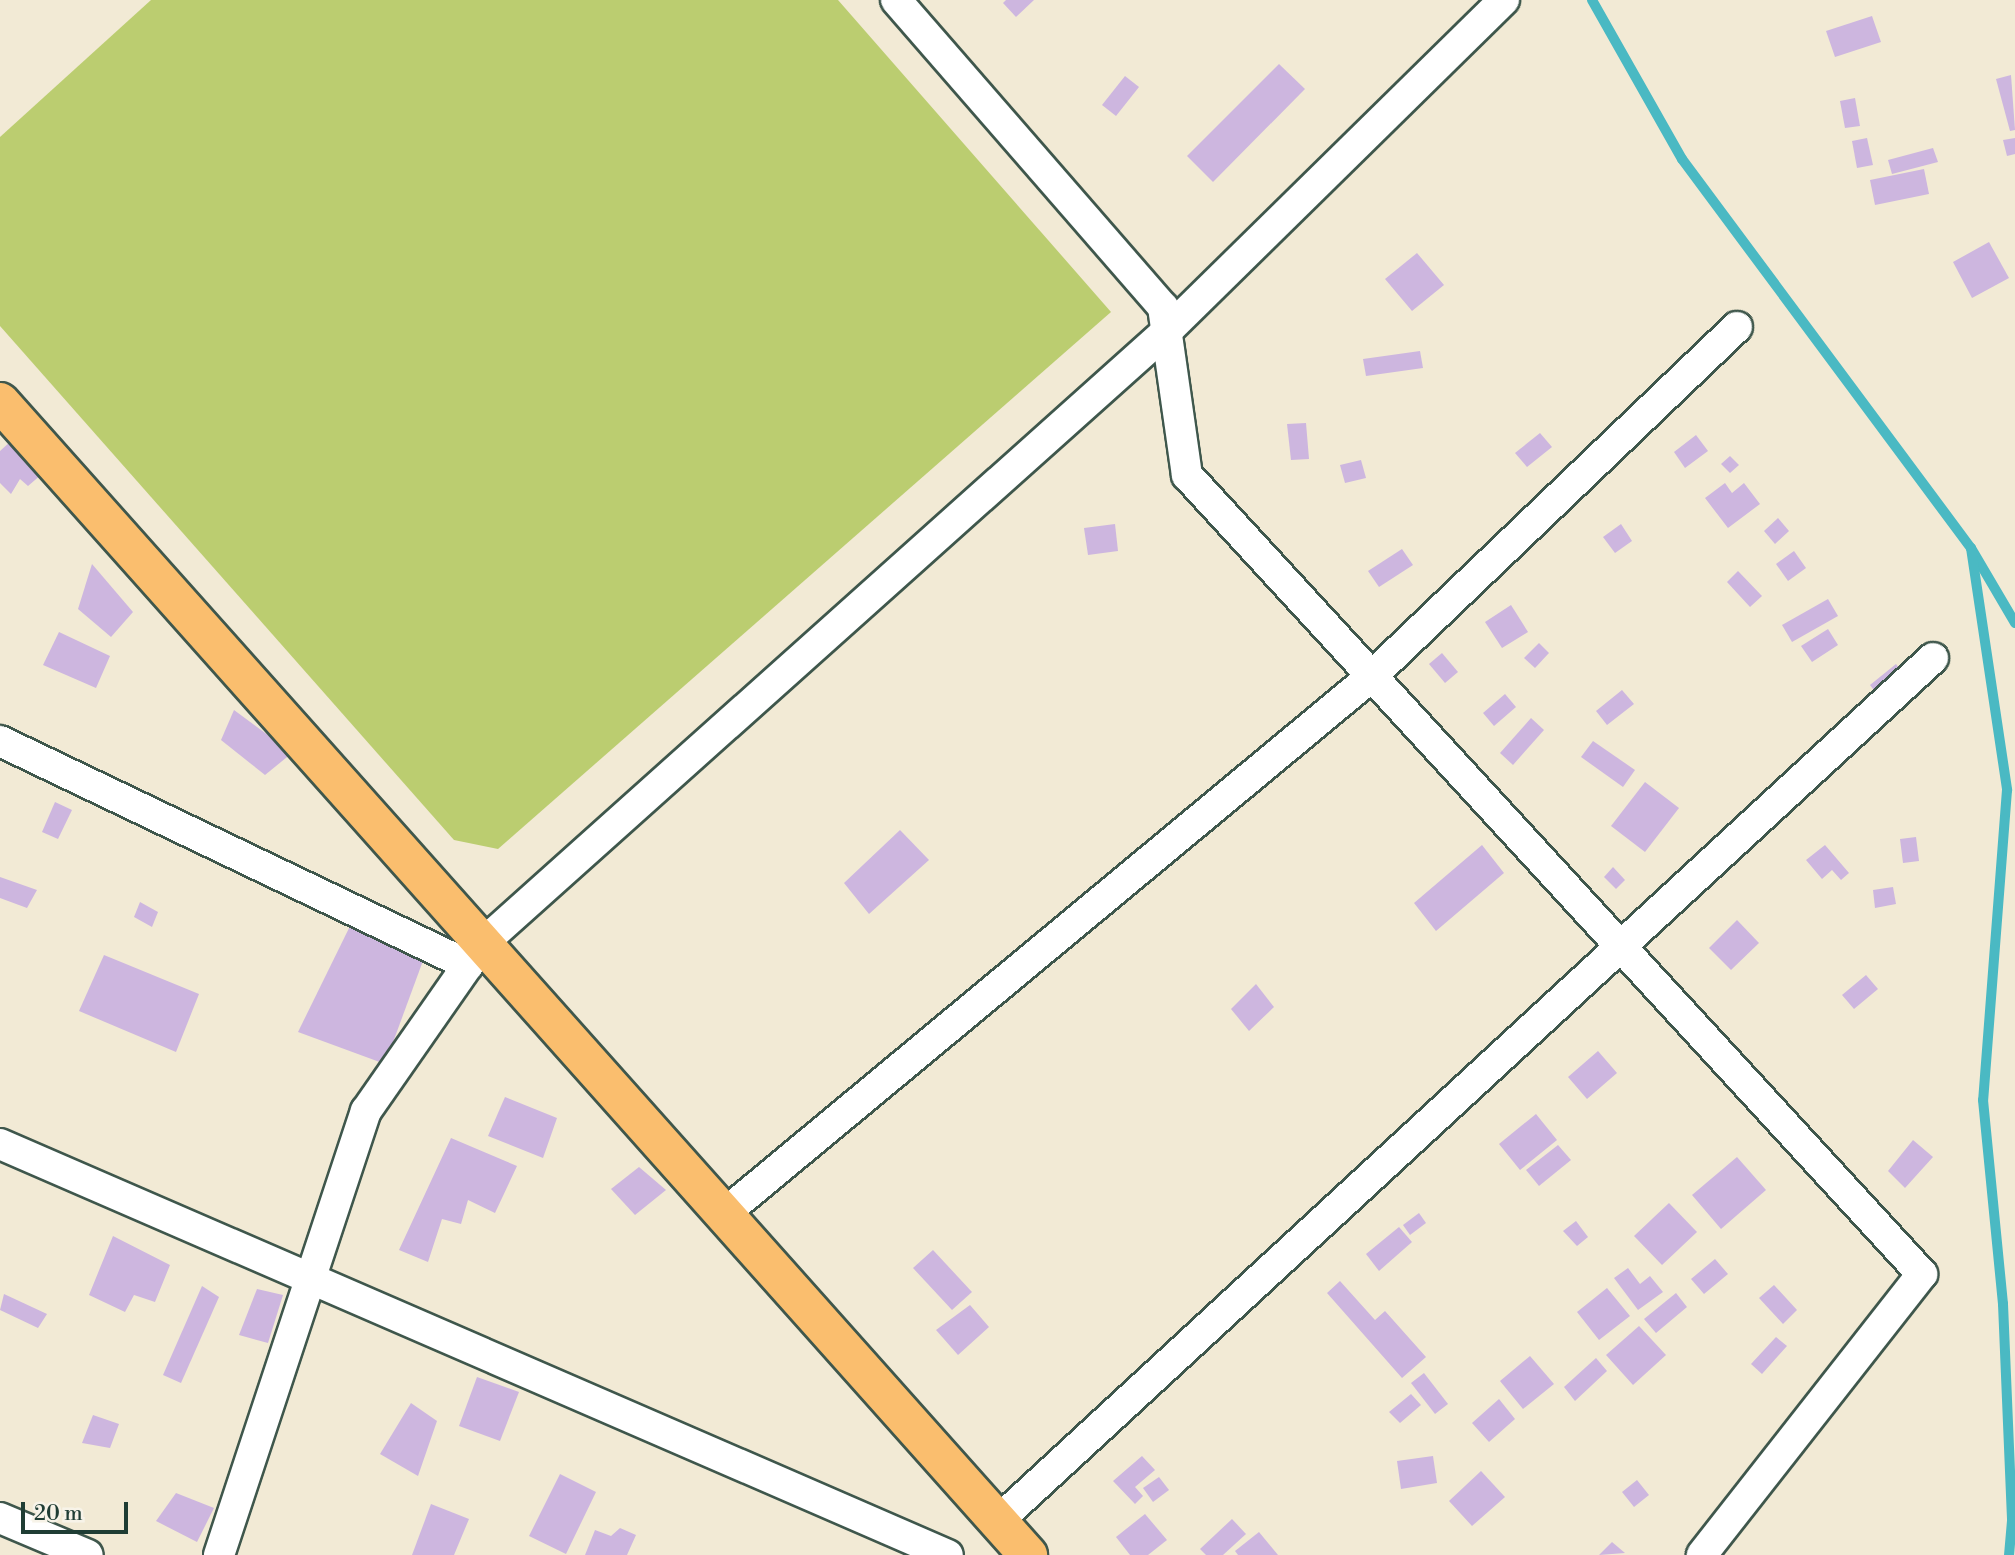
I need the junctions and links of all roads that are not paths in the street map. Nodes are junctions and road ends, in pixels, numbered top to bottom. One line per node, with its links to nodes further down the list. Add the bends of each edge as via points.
1 (896, 0): 4 (street, via 1163,307)
2 (1504, 0): 4 (street)
3 (1737, 327): 7 (street)
4 (1166, 332): 7 (street, via 1187,475); 10 (street)
5 (0, 402): 10 (main road)
6 (1933, 658): 9 (street)
7 (1372, 676): 9 (street); 12 (street)
8 (0, 741): 10 (street)
9 (1620, 946): 15 (street); 20 (street, via 1922,1275)
10 (476, 954): 12 (main road); 13 (street, via 366,1111)
11 (0, 1144): 13 (street)
12 (725, 1213): 15 (main road)
13 (311, 1276): 17 (street); 18 (street)
14 (0, 1518): 16 (street)
15 (999, 1520): 19 (main road)
16 (88, 1555)
17 (219, 1555)
18 (948, 1555)
19 (1028, 1555)
20 (1702, 1555)

